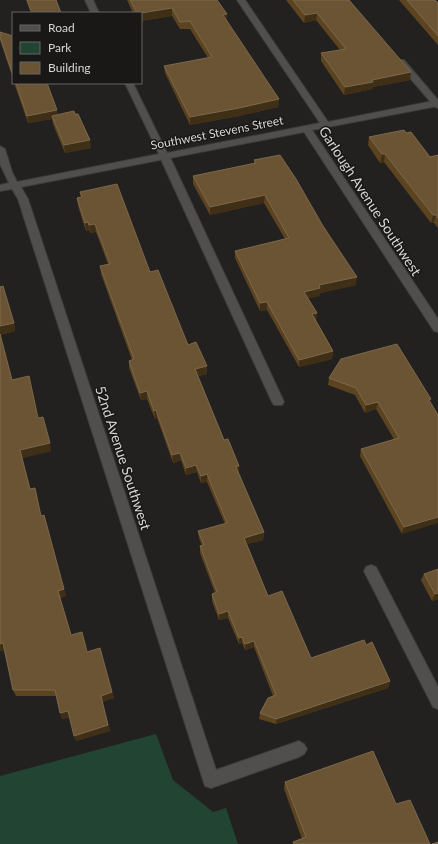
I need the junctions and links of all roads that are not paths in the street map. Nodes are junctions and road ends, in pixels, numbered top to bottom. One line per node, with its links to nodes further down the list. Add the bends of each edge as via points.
1 (89, 0): 3 (street)
2 (241, 0): 7 (street, Garlough Avenue Southwest)
3 (95, 12)
4 (397, 57): 6 (street)
5 (129, 84): 10 (street)
6 (437, 104): 7 (street, Southwest Stevens Street)
7 (326, 124): 8 (street, Southwest Stevens Street)
8 (306, 128): 10 (street, Southwest Stevens Street); 13 (street, Garlough Avenue Southwest)
9 (0, 149): 11 (street, 52nd Avenue Southwest)
10 (164, 155): 11 (street, Southwest Stevens Street); 14 (street)
11 (14, 185): 12 (street, Southwest Stevens Street); 17 (street, 52nd Avenue Southwest, via 25,206 211,780)
12 (0, 188)
13 (438, 328)
14 (278, 402)
15 (371, 571): 16 (street)
16 (438, 702)
17 (299, 749)

